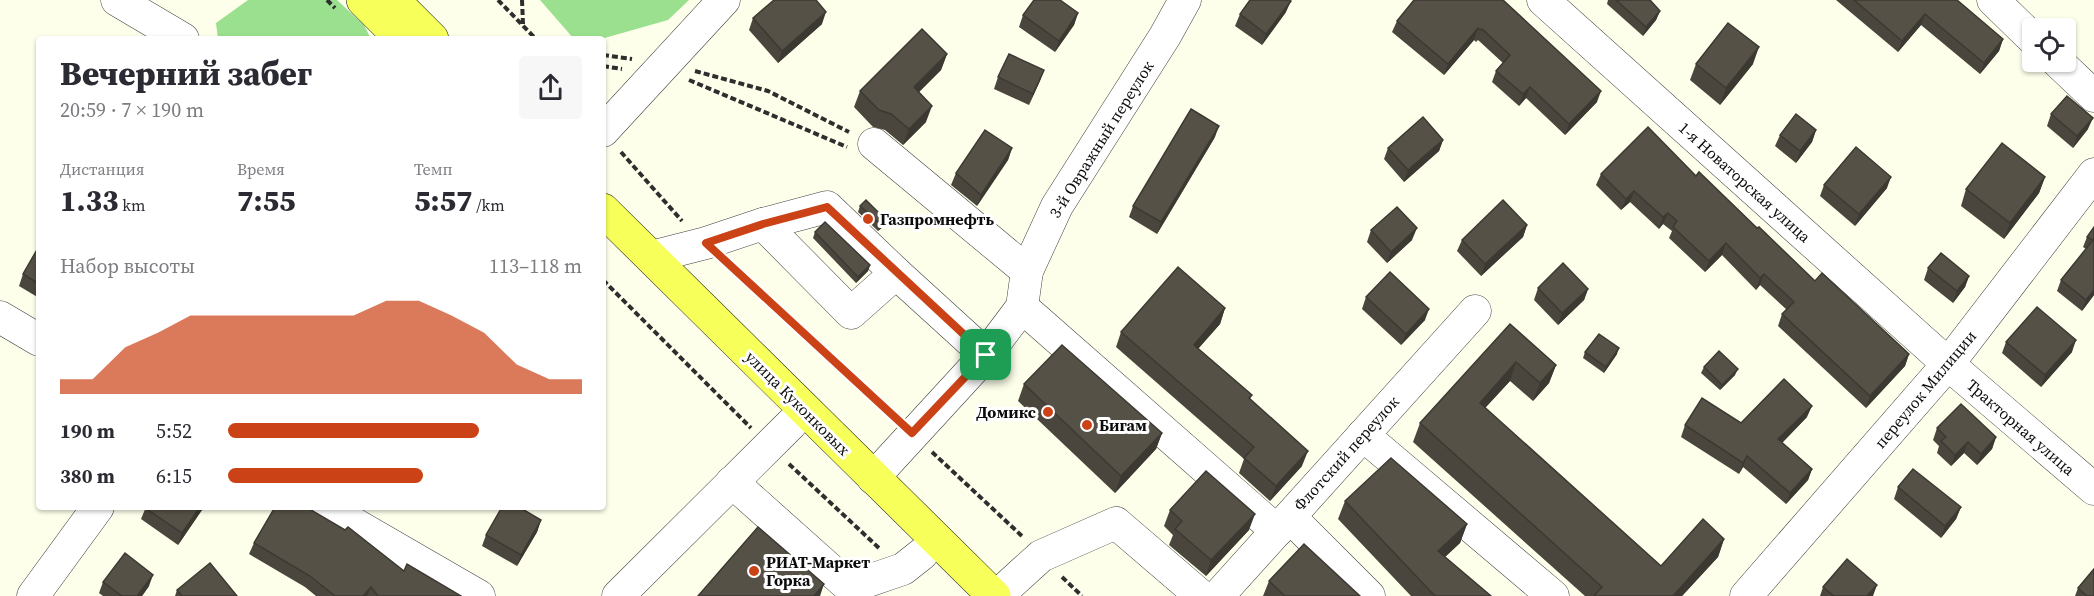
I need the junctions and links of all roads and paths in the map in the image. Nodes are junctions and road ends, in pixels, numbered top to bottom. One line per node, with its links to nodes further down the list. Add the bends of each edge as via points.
1 (117, 0): 12 (street)
2 (363, 0): 13 (main road)
3 (393, 0): 14 (main road)
4 (498, 0): 10 (path)
5 (522, 0): 10 (path)
6 (724, 0): 19 (street)
7 (1185, 0): 30 (street, 3-й Овражный переулок, via 1057,206)
8 (1543, 0): 37 (street, 1-я Новаторская улица)
9 (1993, 0): 11 (street)
10 (523, 25): 15 (path)
11 (2022, 28)
12 (178, 36)
13 (399, 36)
14 (429, 36)
15 (533, 36)
16 (606, 56): 19 (path)
17 (606, 67): 18 (path)
18 (625, 70)
19 (673, 71): 22 (street); 23 (path, via 832,140); 23 (path, via 768,91)
20 (2069, 72): 21 (street)
21 (2094, 96)
22 (610, 140): 28 (path)
23 (863, 148): 30 (street)
24 (2094, 174): 37 (street, переулок Милиции)
25 (606, 213): 29 (main road, улица Куконковых)
26 (763, 224): 28 (street); 31 (street, via 827,207); 31 (street, via 851,313)
27 (606, 241): 38 (main road, улица Куконковых)
28 (706, 243): 29 (street); 39 (path)
29 (651, 257): 41 (main road, улица Куконковых)
30 (1027, 271): 32 (street, 3-й Овражный переулок)
31 (896, 273): 36 (street)
32 (1022, 307): 36 (street, 3-й Овражный переулок); 46 (street)
33 (1474, 310): 40 (street, Флотский переулок)
34 (0, 317): 35 (street)
35 (36, 338)
36 (986, 355): 39 (street, 3-й Овражный переулок)
37 (1948, 364): 43 (street, Тракторная улица); 60 (street, переулок Милиции)
38 (791, 424): 42 (street); 47 (main road, улица Куконковых)
39 (912, 433): 41 (street, 3-й Овражный переулок); 48 (path)
40 (1363, 435): 46 (street, Флотский переулок); 59 (street)
41 (873, 477): 54 (main road, улица Куконковых)
42 (732, 482): 49 (street, via 845,583); 52 (street)
43 (2094, 489)
44 (96, 510): 50 (street)
45 (330, 510): 51 (street)
46 (1283, 524): 57 (street, Флотский переулок); 58 (street)
47 (922, 554): 49 (street, via 903,570); 53 (main road, улица Куконковых)
48 (1041, 556): 54 (street); 55 (path); 56 (street, via 1116,523)
49 (867, 589)
50 (33, 596)
51 (479, 596)
52 (618, 596)
53 (968, 596)
54 (995, 596)
55 (1082, 596)
56 (1201, 596)
57 (1218, 596)
58 (1369, 596)
59 (1553, 596)
60 (1746, 596)

